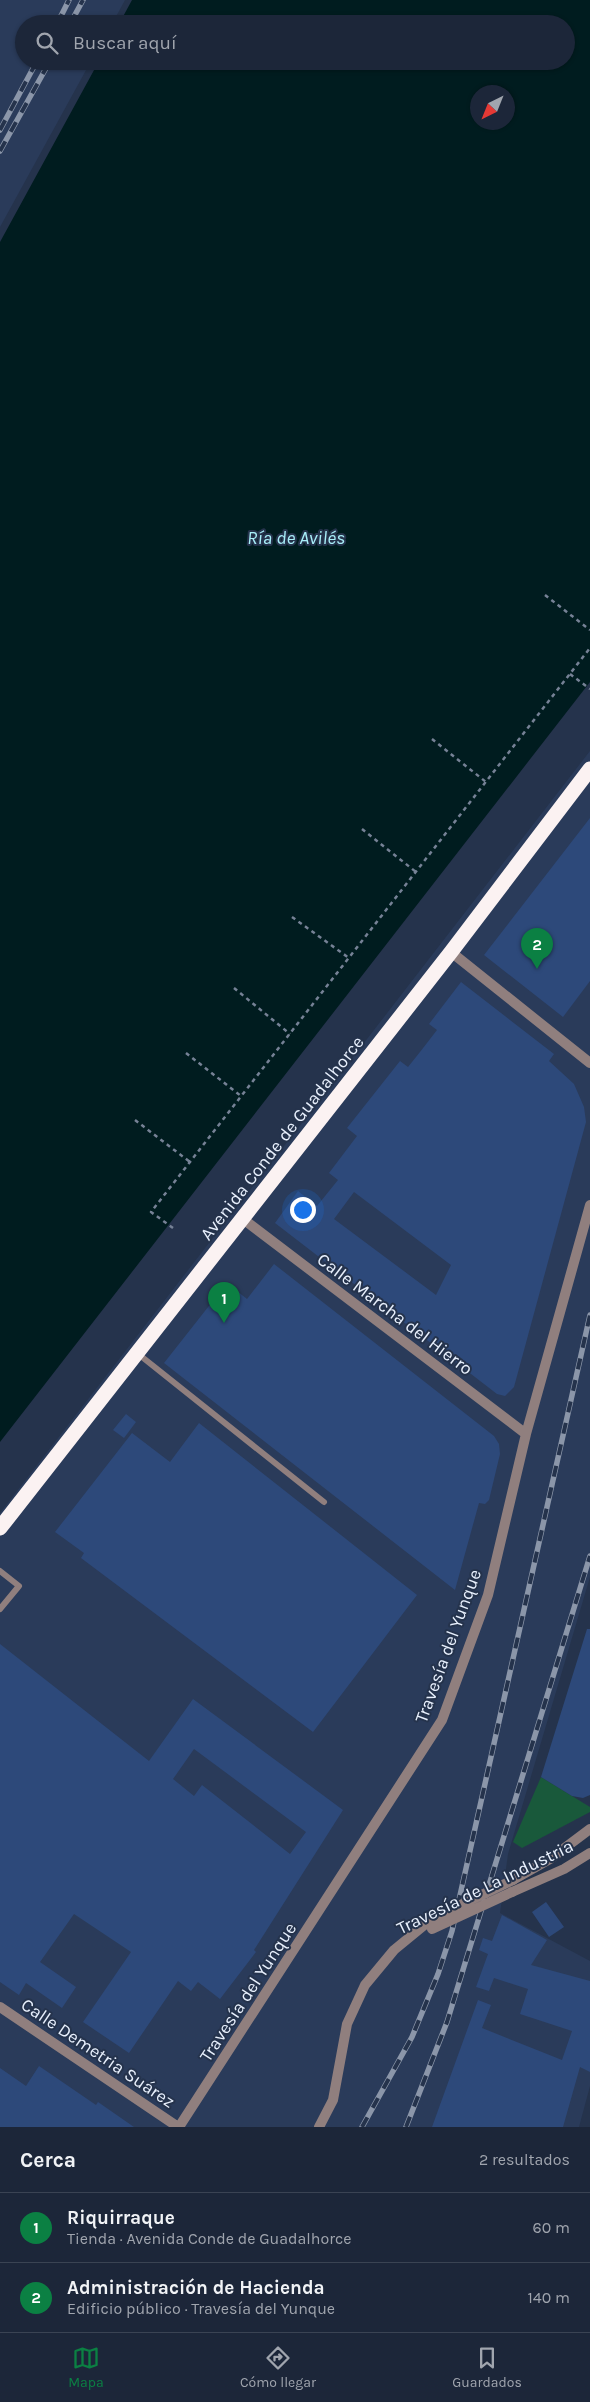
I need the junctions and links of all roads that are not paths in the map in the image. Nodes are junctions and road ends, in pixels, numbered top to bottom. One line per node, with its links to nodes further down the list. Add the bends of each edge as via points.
1 (590, 769): 2 (highway, Avenida Conde de Guadalhorce)
2 (451, 952): 3 (street); 5 (highway, Avenida Conde de Guadalhorce)
3 (590, 1063)
4 (590, 1205): 7 (street, Travesía del Yunque)
5 (243, 1219): 6 (highway, Avenida Conde de Guadalhorce); 7 (street, Calle Marcha del Hierro)
6 (137, 1353): 8 (lane); 9 (highway, Avenida Conde de Guadalhorce)
7 (526, 1434): 16 (street, Travesía del Yunque, via 488,1595 442,1720)
8 (324, 1502)
9 (0, 1528)
10 (0, 1571): 11 (lane, via 18,1586)
11 (0, 1609)
12 (590, 1830): 14 (street, Travesía de La Industria, bridge, via 550,1859 513,1880 433,1918)
13 (590, 1853): 14 (street, Travesía de La Industria, bridge, via 564,1869 432,1929)
14 (394, 1950): 17 (street, Travesía de La Industria, via 365,1985 348,2024 333,2100)
15 (0, 2007): 16 (street, Calle Demetria Suárez)
16 (178, 2127)
17 (319, 2127)

